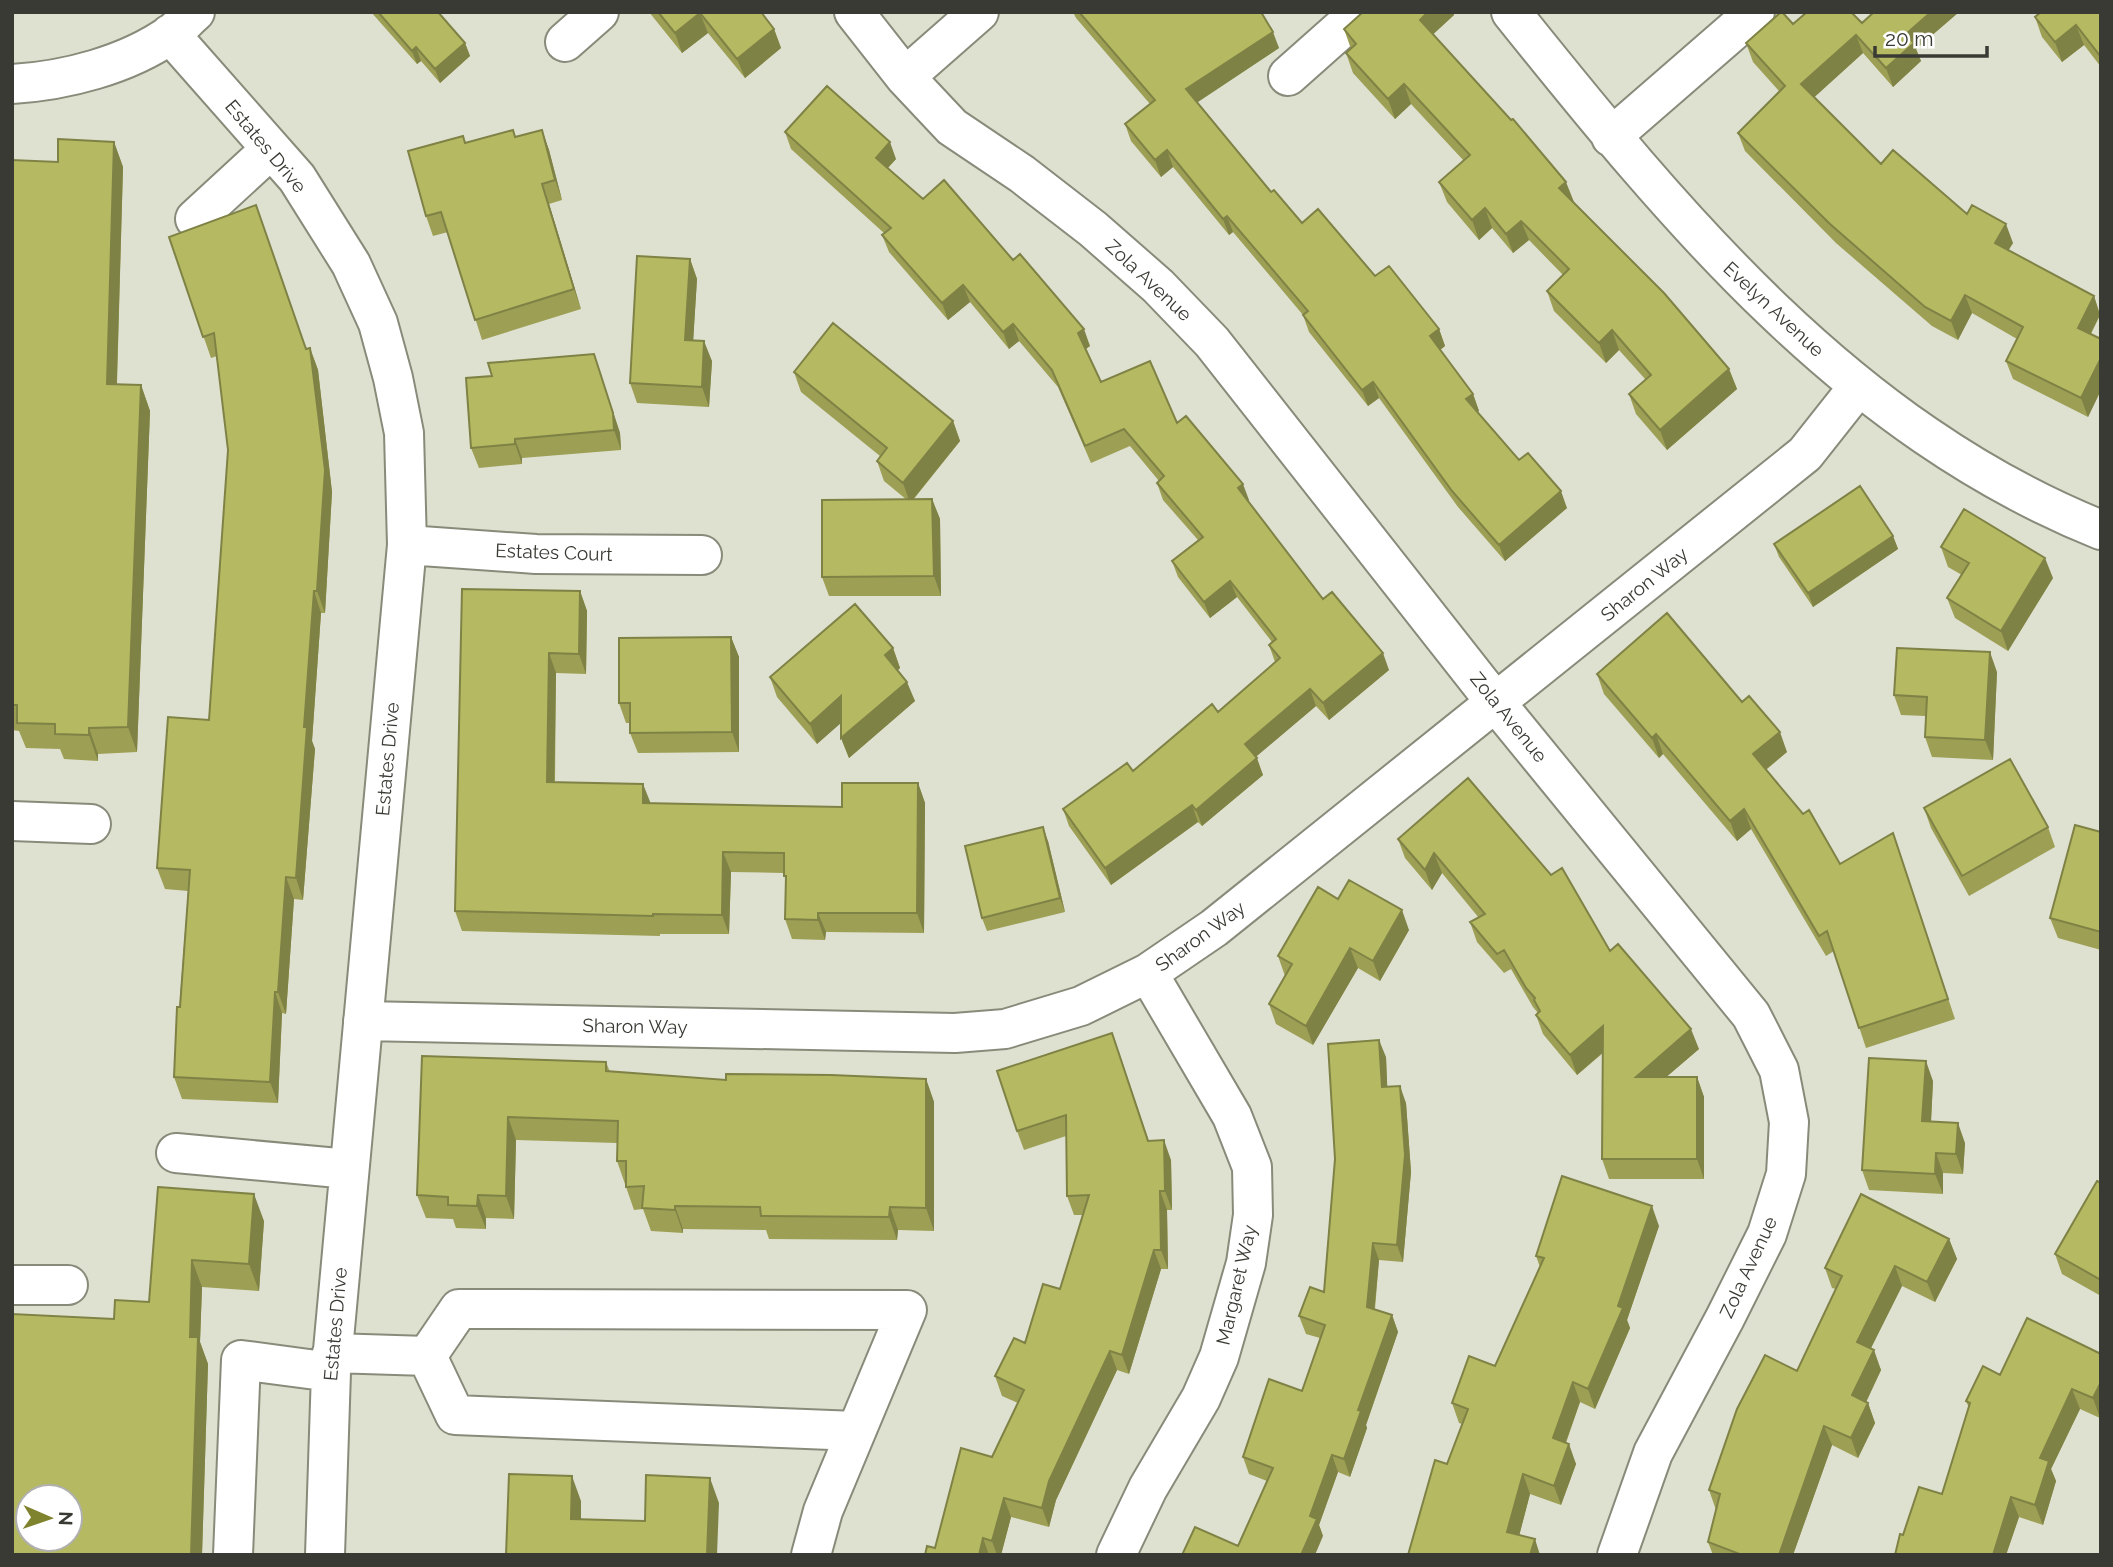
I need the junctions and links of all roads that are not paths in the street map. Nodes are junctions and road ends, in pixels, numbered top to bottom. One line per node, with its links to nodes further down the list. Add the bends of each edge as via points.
1 (599, 12): 8 (street)
2 (854, 12): 10 (street, Zola Avenue)
3 (979, 12): 10 (street)
4 (1360, 12): 9 (street)
5 (1511, 12): 12 (street, Evelyn Avenue)
6 (1755, 12): 12 (street)
7 (182, 23): 11 (street, via 123,59 83,74); 13 (street, Estates Drive)
8 (565, 42)
9 (1288, 76)
10 (905, 77): 19 (street, Zola Avenue, via 952,127 1093,229 1212,342)
11 (12, 84)
12 (1611, 137): 15 (street, Evelyn Avenue, via 1700,239)
13 (271, 149): 14 (street); 17 (street, Estates Drive, via 297,178 351,264 378,323 404,433)
14 (195, 219)
15 (1858, 387): 16 (street, Evelyn Avenue, via 2008,487); 19 (street, Sharon Way, via 1805,454)
16 (2101, 530)
17 (407, 545): 18 (street, Estates Court, via 536,554); 23 (street, Estates Drive)
18 (702, 555)
19 (1496, 703): 22 (street, Sharon Way, via 1214,928); 35 (street, Zola Avenue, via 1751,1015 1779,1070 1789,1122 1786,1174 1767,1234 1653,1453)
20 (12, 821): 21 (street)
21 (91, 824)
22 (1148, 973): 23 (street, Sharon Way, via 1081,1006 1005,1029 955,1032); 34 (street, Margaret Way, via 1231,1116 1252,1167 1253,1215 1246,1263 1219,1357)
23 (363, 1021): 25 (street, Estates Drive)
24 (176, 1153): 25 (street)
25 (349, 1169): 29 (street, Estates Drive)
26 (12, 1285): 27 (street)
27 (68, 1285)
28 (427, 1356): 29 (street); 30 (street, via 455,1415); 30 (street, via 459,1309 907,1310)
29 (332, 1363): 31 (street, via 241,1360); 32 (street, Estates Drive)
30 (856, 1432): 33 (street, via 823,1511)
31 (233, 1555)
32 (325, 1555)
33 (811, 1555)
34 (1116, 1555)
35 (1617, 1555)

